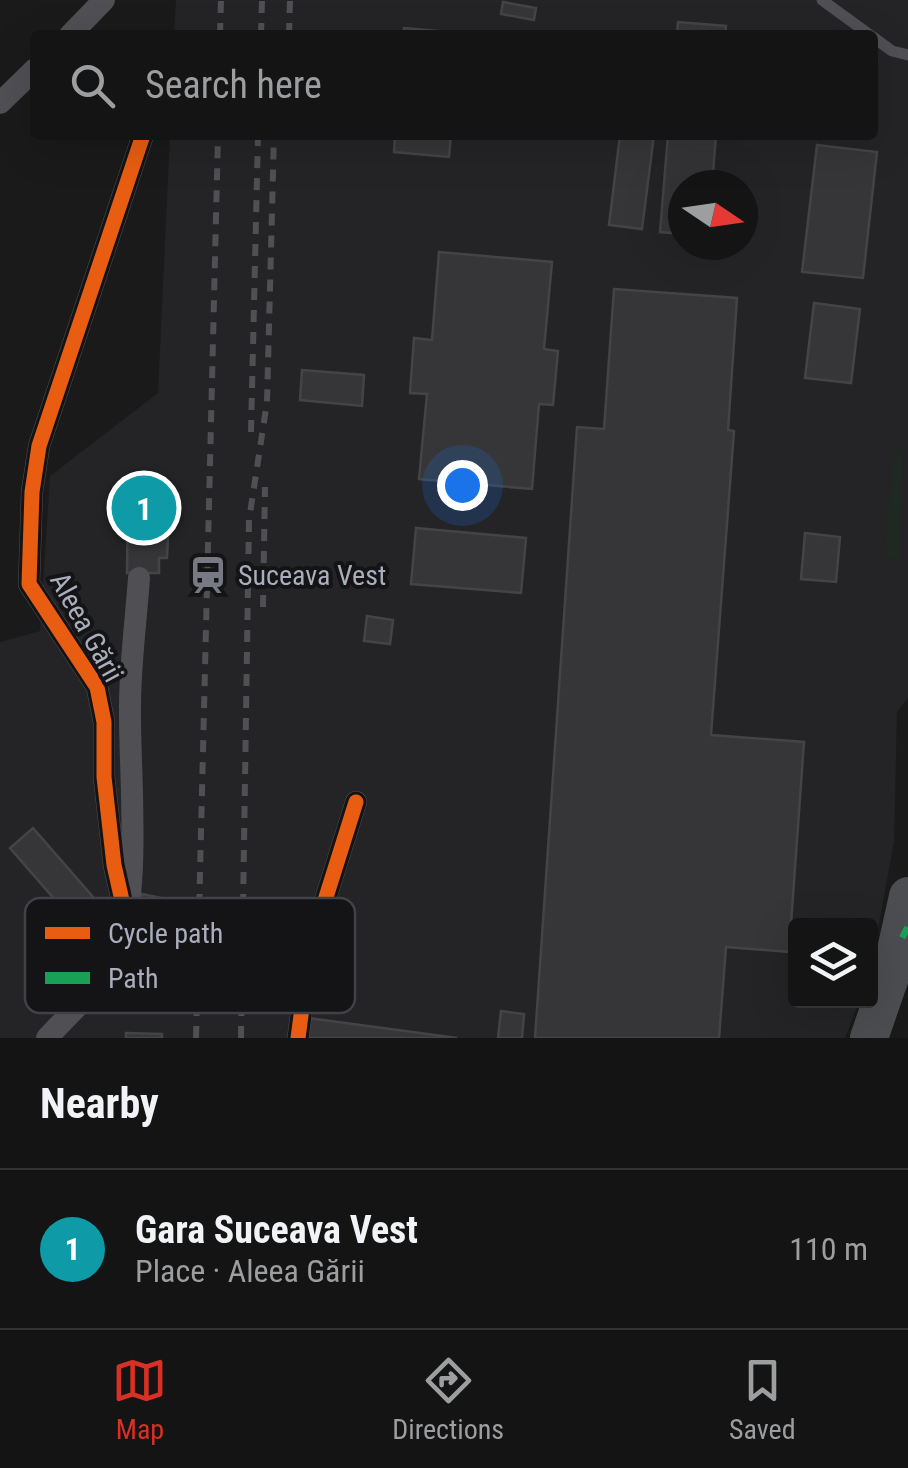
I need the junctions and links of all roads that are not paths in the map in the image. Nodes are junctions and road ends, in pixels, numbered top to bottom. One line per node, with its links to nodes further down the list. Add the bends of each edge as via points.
1 (104, 0): 3 (street)
2 (822, 0): 4 (lane)
3 (75, 30)
4 (863, 30)
5 (878, 41): 6 (lane)
6 (908, 55)
7 (30, 74): 8 (street)
8 (0, 103)
9 (141, 140): 12 (street, Aleea Gării, via 39,446 29,584 97,687)
10 (139, 578): 13 (street, Aleea Gării)
11 (356, 802): 14 (street)
12 (121, 898)
13 (129, 898)
14 (326, 898)
15 (906, 920): 20 (main road)
16 (70, 1013): 18 (street, Aleea Gării)
17 (301, 1013): 19 (street)
18 (47, 1038)
19 (298, 1038)
20 (869, 1038)

